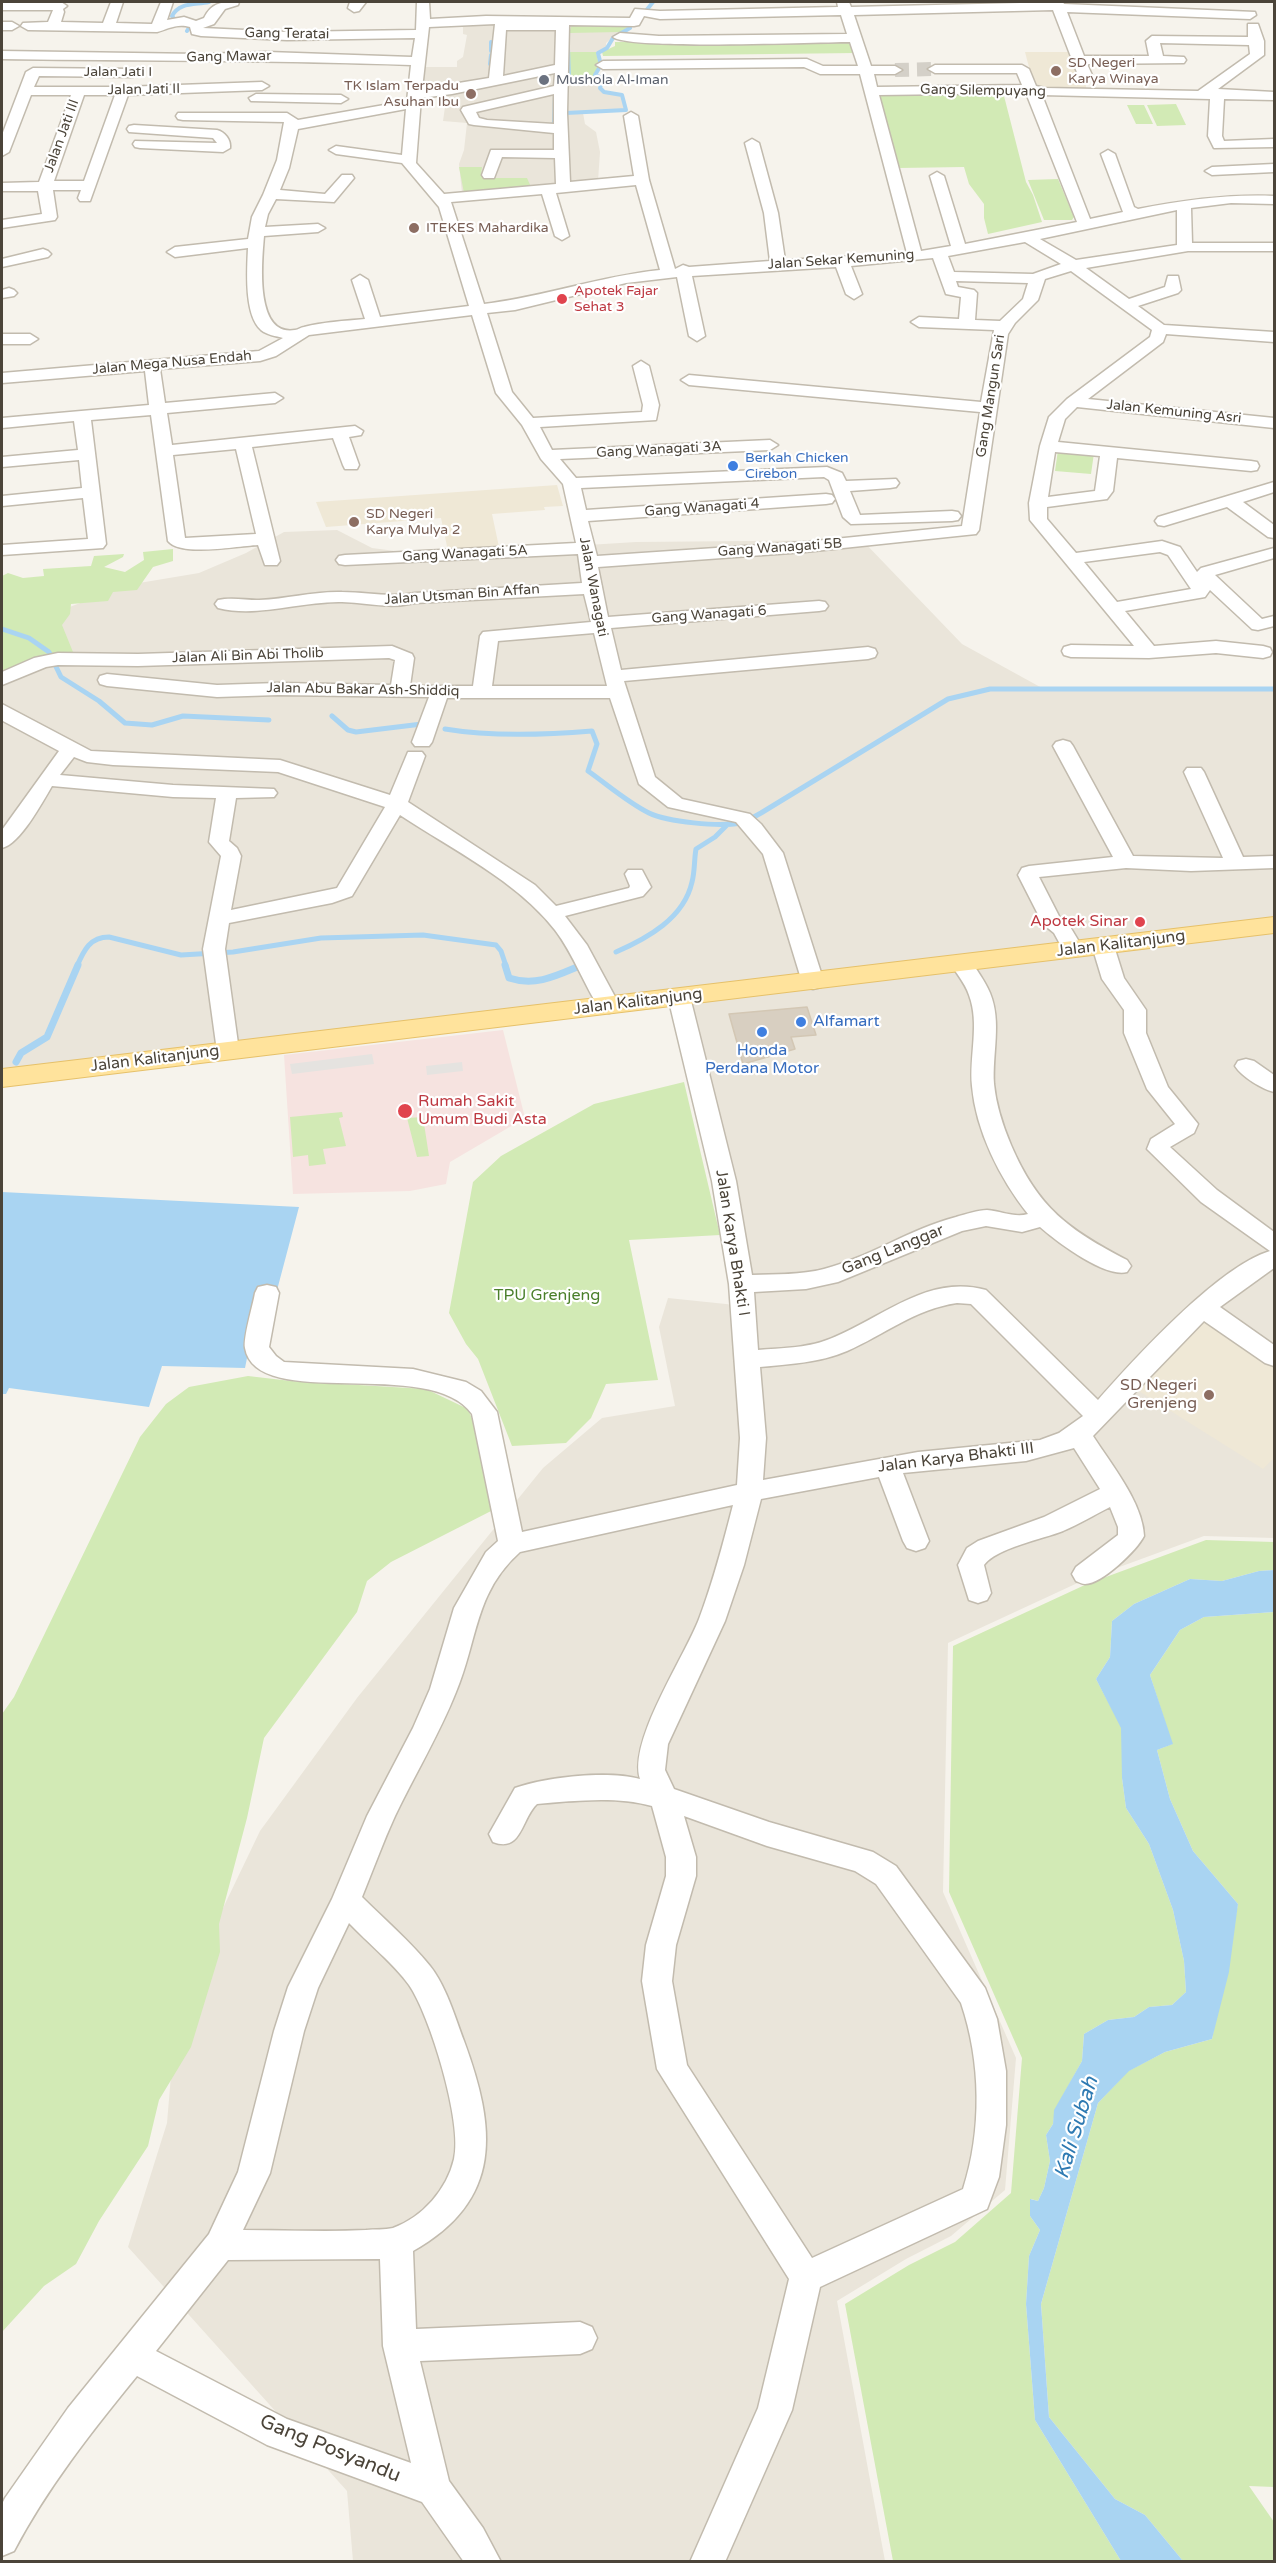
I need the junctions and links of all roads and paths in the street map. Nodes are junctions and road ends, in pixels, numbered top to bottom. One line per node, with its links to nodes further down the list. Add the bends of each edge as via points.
1 (117, 2): 18 (street)
2 (167, 2): 19 (street)
3 (232, 2): 14 (street)
4 (423, 2): 15 (street)
5 (1246, 2): 10 (street)
6 (62, 4): 8 (street); 17 (street)
7 (1058, 5): 9 (street); 10 (street); 27 (street)
8 (2, 6)
9 (845, 6): 15 (street, Gang Teratai, via 713,18 640,12 634,22); 23 (street)
10 (1250, 15): 24 (street)
11 (233, 20): 14 (street)
12 (363, 20): 21 (street, via 353,20)
13 (266, 21): 20 (street, via 269,24)
14 (191, 22): 19 (street); 20 (street, Gang Teratai, via 201,32)
15 (420, 23): 21 (street, Gang Teratai); 30 (street)
16 (28, 26): 17 (street)
17 (53, 26): 18 (street)
18 (108, 27): 19 (street)
19 (158, 27)
20 (260, 35): 21 (street, Gang Teratai)
21 (350, 35)
22 (620, 37): 23 (street)
23 (856, 38): 34 (street)
24 (1257, 41): 28 (street, via 1157,39 1153,41); 47 (street, via 1257,55)
25 (40, 54): 26 (street, Gang Mawar); 30 (street, Gang Mawar); 36 (street)
26 (2, 55)
27 (1080, 60): 28 (street); 46 (street)
28 (1157, 60): 29 (street)
29 (1179, 60)
30 (418, 61): 52 (street)
31 (603, 65): 34 (street, via 807,63 820,70)
32 (561, 68): 39 (street); 39 (street, via 563,26 503,25 498,27); 40 (street)
33 (934, 69): 41 (street, via 1022,69)
34 (866, 70): 35 (street); 44 (street)
35 (895, 70)
36 (33, 72): 37 (street, Jalan Jati I); 48 (street)
37 (112, 73): 38 (street, Jalan Jati I); 43 (street)
38 (144, 73)
39 (496, 81): 52 (street)
40 (562, 88): 59 (street); 59 (street, via 468,110 474,121 487,124)
41 (1030, 89): 44 (street, Gang Silempuyang); 46 (street, Gang Silempuyang); 86 (street)
42 (79, 91): 43 (street, Jalan Jati II); 48 (street, Jalan Jati II); 77 (street, Jalan Jati III)
43 (106, 91): 45 (street, Jalan Jati II)
44 (872, 91): 97 (street)
45 (123, 92): 50 (street, Jalan Jati II, via 259,92); 77 (street, via 87,192)
46 (1090, 92): 47 (street, Gang Silempuyang)
47 (1210, 93): 49 (street, Gang Silempuyang); 61 (street, via 1219,145)
48 (21, 94): 58 (street)
49 (1275, 96)
50 (296, 98): 51 (street, Jalan Jati II); 57 (street)
51 (341, 99)
52 (415, 99): 57 (street); 69 (street)
53 (167, 116): 54 (street)
54 (213, 116): 57 (street); 60 (street)
55 (631, 116): 75 (street)
56 (133, 122): 60 (street, via 151,130)
57 (290, 122): 80 (street, via 284,165)
58 (7, 124): 64 (street)
59 (561, 129): 67 (street)
60 (206, 132): 65 (street); 65 (street, via 217,134 224,142 223,148)
61 (1275, 142)
62 (752, 143): 100 (street, via 771,213)
63 (140, 144): 65 (street)
64 (3, 146)
65 (195, 147)
66 (336, 150): 69 (street)
67 (563, 154): 72 (street, via 495,153); 76 (street)
68 (1108, 154): 84 (street, via 1128,209)
69 (408, 160): 81 (street, via 417,176)
70 (1275, 168): 71 (street)
71 (1212, 171)
72 (489, 176)
73 (937, 176): 93 (street)
74 (347, 178): 80 (street, via 329,199)
75 (642, 180): 79 (street); 102 (street)
76 (563, 183)
77 (45, 186): 78 (street); 85 (street, Jalan Jati III, via 50,217)
78 (2, 187)
79 (547, 188): 81 (street); 88 (street)
80 (272, 194): 90 (street, via 262,210)
81 (441, 200): 109 (street, Jalan Wanagati)
82 (1275, 200): 83 (street, Jalan Sekar Kemuning)
83 (1184, 204): 84 (street, Jalan Sekar Kemuning); 91 (street)
84 (1136, 214): 86 (street, Jalan Sekar Kemuning)
85 (2, 224)
86 (1085, 225): 89 (street, Jalan Sekar Kemuning)
87 (318, 228): 90 (street)
88 (562, 236)
89 (1027, 237): 93 (street, Jalan Sekar Kemuning); 101 (street)
90 (256, 238): 94 (street); 115 (street, via 255,279 264,324 274,331)
91 (1184, 247): 92 (street); 101 (street)
92 (1275, 248)
93 (959, 249): 95 (street, Jalan Sekar Kemuning)
94 (175, 252)
95 (939, 253): 97 (street, Jalan Sekar Kemuning); 103 (street)
96 (43, 254): 98 (street)
97 (915, 256): 99 (street, Jalan Sekar Kemuning)
98 (2, 263)
99 (843, 263): 100 (street, Jalan Sekar Kemuning); 107 (street)
100 (778, 264): 102 (street, Jalan Sekar Kemuning)
101 (1073, 265): 104 (street); 108 (street)
102 (676, 271): 109 (street, Jalan Sekar Kemuning); 116 (street)
103 (948, 276): 104 (street); 112 (street, via 951,291 969,293)
104 (1037, 279): 113 (street, Gang Mangun Sari, via 1029,305)
105 (1173, 279): 108 (street, via 1173,290)
106 (360, 280): 110 (street)
107 (854, 294)
108 (1127, 304): 114 (street)
109 (479, 310): 110 (street, Jalan Mega Nusa Endah); 130 (street, Jalan Wanagati, via 504,393)
110 (373, 321): 115 (street, Jalan Mega Nusa Endah, via 316,328)
111 (919, 322): 112 (street)
112 (967, 324): 113 (street)
113 (1004, 326): 126 (street, Gang Mangun Sari)
114 (1160, 329): 117 (street); 125 (street, via 1157,339)
115 (296, 335): 120 (street, Jalan Mega Nusa Endah, via 260,356)
116 (697, 336)
117 (1275, 337)
118 (2, 339): 119 (street)
119 (30, 339)
120 (152, 366): 122 (street, Jalan Mega Nusa Endah); 127 (street)
121 (641, 366): 130 (street, via 651,405 650,417)
122 (2, 378)
123 (689, 380): 126 (street)
124 (275, 398): 127 (street)
125 (1073, 402): 131 (street, Jalan Kemuning Asri); 134 (street, via 1057,417)
126 (989, 408): 154 (street, Gang Mangun Sari)
127 (158, 409): 128 (street); 136 (street)
128 (82, 415): 129 (street); 137 (street)
129 (2, 423)
130 (529, 423): 138 (street, Jalan Wanagati)
131 (1275, 423)
132 (243, 444): 136 (street); 140 (street, via 347,432); 156 (street)
133 (770, 445): 138 (street, Gang Wanagati 3A)
134 (1048, 446): 135 (street); 150 (street)
135 (1109, 451): 141 (street); 150 (street, via 1101,495)
136 (165, 452): 156 (street, via 177,542 186,545)
137 (87, 454): 139 (street); 146 (street)
138 (547, 455): 142 (street, Jalan Wanagati)
139 (2, 462)
140 (351, 465)
141 (1251, 466)
142 (571, 483): 144 (street, via 827,472 836,477); 151 (street, Jalan Wanagati)
143 (890, 483): 144 (street)
144 (840, 486): 152 (street, via 856,520)
145 (1275, 487): 149 (street)
146 (91, 492): 148 (street); 157 (street, via 97,548)
147 (826, 499): 151 (street, Gang Wanagati 4)
148 (2, 501)
149 (1231, 502): 153 (street); 155 (street)
150 (1038, 503): 160 (street, via 1039,520)
151 (579, 516): 159 (street, Jalan Wanagati)
152 (952, 516)
153 (1164, 521)
154 (970, 530): 159 (street, Gang Wanagati 5B, via 806,547)
155 (1275, 534)
156 (266, 539): 162 (street)
157 (2, 550)
158 (1275, 553): 167 (street, via 1204,575 1258,625)
159 (588, 555): 161 (street, Gang Wanagati 5A); 163 (street, Jalan Wanagati)
160 (1071, 559): 166 (street); 166 (street, via 1162,546 1174,551 1202,592)
161 (345, 560)
162 (271, 561)
163 (592, 588): 164 (street, Jalan Utsman Bin Affan, via 395,602 342,597 261,605); 168 (street, Jalan Wanagati)
164 (224, 604)
165 (819, 606): 168 (street, Gang Wanagati 6)
166 (1113, 608): 170 (street)
167 (1275, 621)
168 (600, 625): 175 (street, Jalan Wanagati); 178 (street, Gang Wanagati 6, via 489,636)
169 (1071, 651): 170 (street)
170 (1149, 652): 172 (street, via 1216,647 1263,652)
171 (868, 653): 175 (street, Jalan Abu Bakar Ash-Shiddiq)
172 (1275, 670)
173 (2, 679): 176 (street, Jalan Ali Bin Abi Tholib, via 50,660 392,652 405,658)
174 (107, 680): 176 (street, Jalan Abu Bakar Ash-Shiddiq, via 217,691)
175 (616, 684): 178 (street, Jalan Abu Bakar Ash-Shiddiq); 198 (street, Jalan Wanagati, via 646,780 675,803 748,823 773,853)
176 (400, 690): 177 (street, Jalan Abu Bakar Ash-Shiddiq)
177 (440, 692): 178 (street, Jalan Abu Bakar Ash-Shiddiq); 186 (street)
178 (482, 692)
179 (2, 710): 181 (street)
180 (1064, 746): 188 (street)
181 (70, 749): 183 (street); 186 (street, via 113,759 280,766)
182 (1194, 772): 190 (street)
183 (46, 780): 184 (street); 187 (street)
184 (227, 793): 185 (street); 193 (street, via 219,842 231,856)
185 (267, 793)
186 (397, 804): 192 (street, via 528,889); 193 (street, via 343,894)
187 (2, 842)
188 (1126, 862): 190 (street); 196 (street, via 1029,872 1053,924 1062,929)
189 (1275, 862): 190 (street)
190 (1236, 863)
191 (635, 874): 192 (street, via 641,887 636,892)
192 (550, 914): 200 (street, via 576,945)
193 (219, 919): 201 (street, via 215,953)
194 (1275, 925): 195 (main road, Jalan Kalitanjung)
195 (1103, 946): 196 (main road, Jalan Kalitanjung); 206 (street, via 1113,979 1135,1010 1134,1026 1158,1089 1187,1124 1159,1144 1158,1149 1209,1196)
196 (1073, 950): 197 (main road, Jalan Kalitanjung)
197 (961, 963): 198 (main road, Jalan Kalitanjung); 205 (street, via 981,998 983,1086 992,1123 1012,1174)
198 (813, 982): 199 (main road, Jalan Kalitanjung)
199 (679, 997): 200 (main road, Jalan Kalitanjung); 209 (street, Jalan Karya Bhakti I, via 724,1181)
200 (609, 1006): 201 (main road, Jalan Kalitanjung)
201 (228, 1051): 203 (main road, Jalan Kalitanjung)
202 (1246, 1066): 204 (street)
203 (2, 1078)
204 (1275, 1085)
205 (1044, 1218): 208 (street); 209 (street, Gang Langgar, via 1022,1224 986,1218 934,1232 830,1276)
206 (1275, 1245)
207 (1275, 1258): 211 (street, Jalan Karya Bhakti III, via 1228,1286)
208 (1119, 1266)
209 (741, 1284): 213 (street, Jalan Karya Bhakti I)
210 (267, 1293): 220 (street, via 257,1347 268,1365 293,1372 430,1379 473,1397 484,1412)
211 (1203, 1308): 212 (street); 214 (street, Jalan Karya Bhakti III)
212 (1275, 1357)
213 (748, 1360): 214 (street, via 836,1346 935,1296 970,1294 977,1296); 218 (street, Jalan Karya Bhakti I, via 753,1437)
214 (1098, 1415): 215 (street, Jalan Karya Bhakti III)
215 (1078, 1434): 216 (street, Jalan Karya Bhakti III, via 1044,1448); 217 (street)
216 (888, 1466): 218 (street, Jalan Karya Bhakti III); 219 (street)
217 (1116, 1493): 221 (street, via 1131,1536 1126,1545); 222 (street, via 976,1555 971,1565)
218 (749, 1494): 220 (street, Jalan Karya Bhakti III); 223 (street, Jalan Karya Bhakti I, via 712,1621 654,1744 651,1770)
219 (916, 1541)
220 (512, 1544): 225 (street, via 495,1559 467,1608 444,1689 381,1816)
221 (1085, 1574)
222 (978, 1593)
223 (664, 1797): 224 (street, via 634,1789 537,1792 525,1796); 228 (street, Jalan Karya Bhakti I, via 681,1857 681,1876 661,1945 657,1982 672,2069); 228 (street, via 767,1834 864,1861 886,1875 974,1997 982,2016 991,2081 990,2144 985,2177 976,2199)
224 (503, 1834)
225 (346, 1900): 226 (street, via 420,1976 457,2064 471,2132 471,2157 461,2186 438,2216); 227 (street, via 303,1987 254,2173)
226 (396, 2243): 227 (street); 230 (street)
227 (220, 2245): 231 (street)
228 (806, 2277): 235 (street, via 775,2410)
229 (580, 2337): 230 (street)
230 (400, 2346): 232 (street)
231 (131, 2355): 232 (street, Gang Posyandu, via 279,2433); 233 (street, via 17,2510)
232 (434, 2489): 234 (street)
233 (2, 2539)
234 (483, 2562)
235 (707, 2562)

